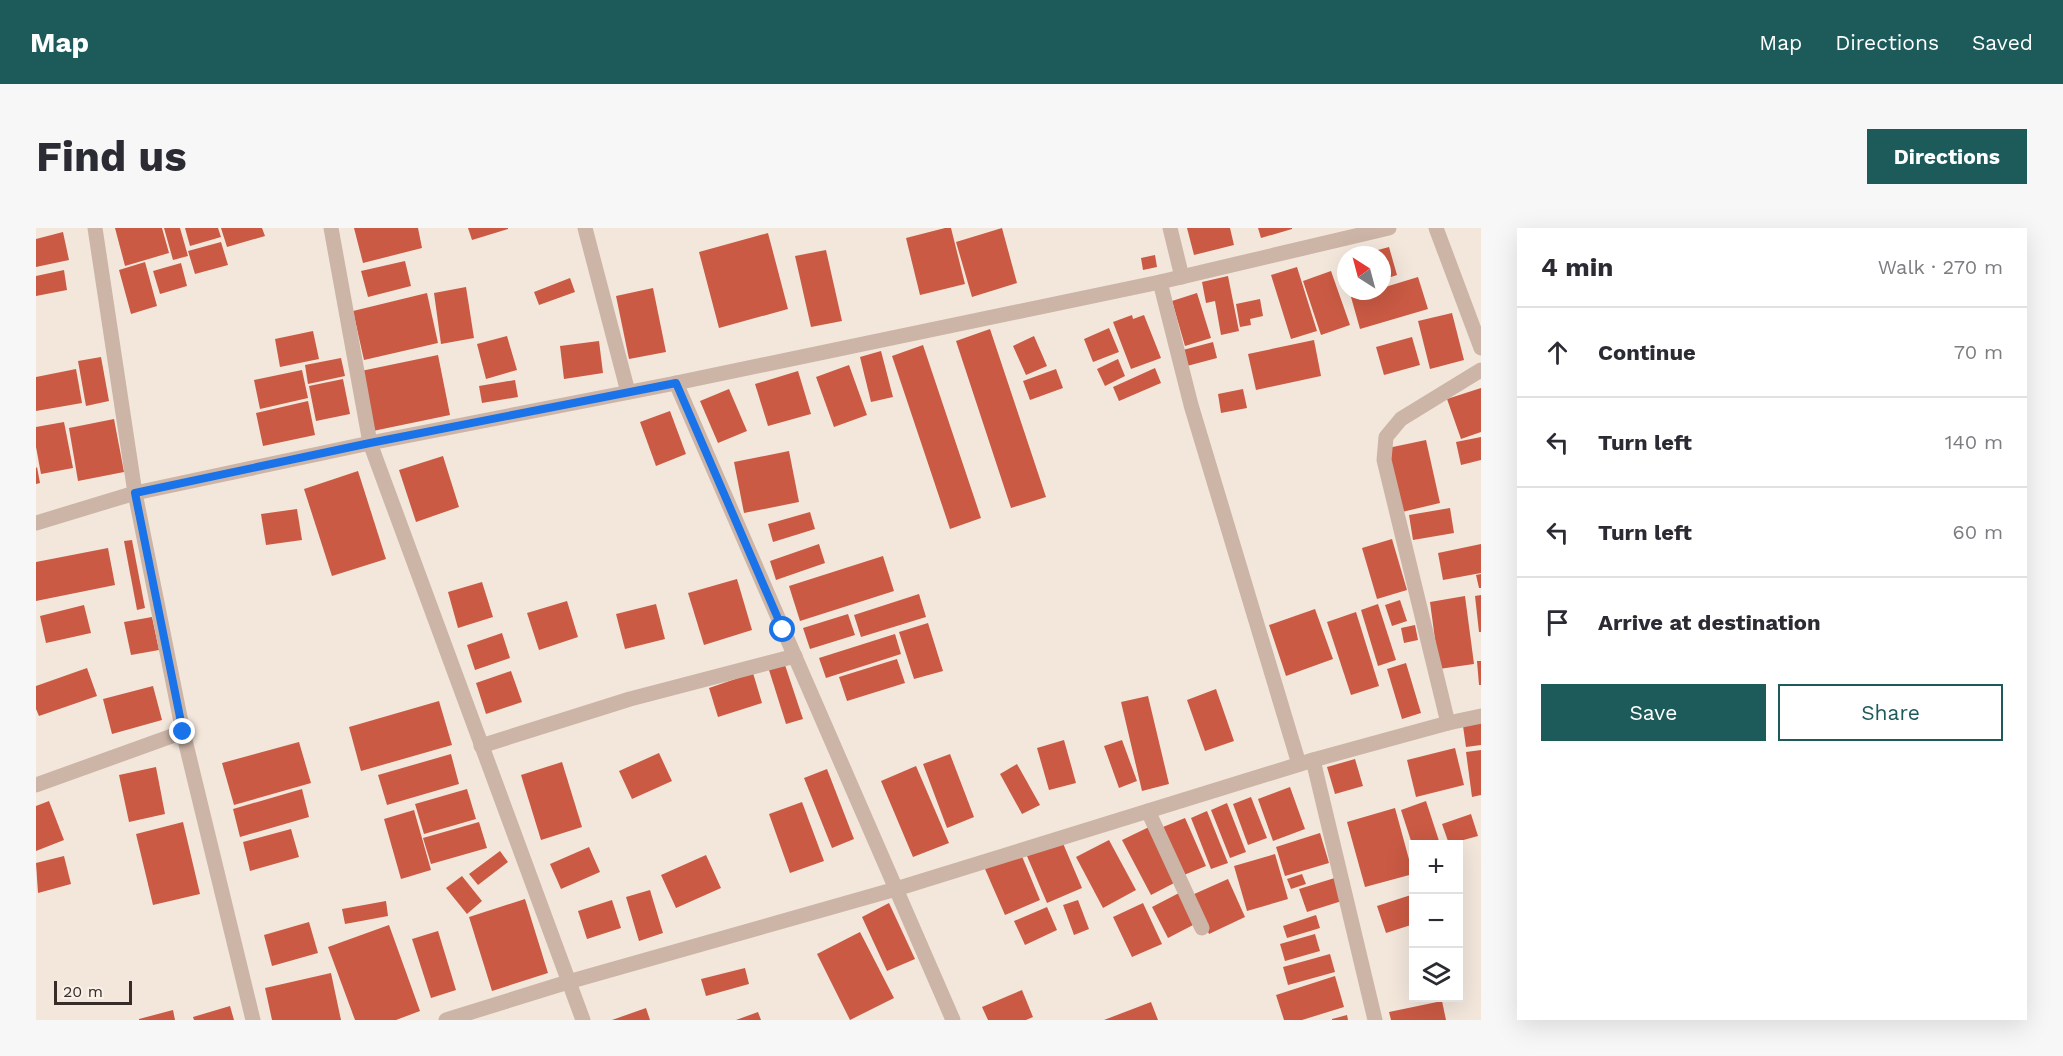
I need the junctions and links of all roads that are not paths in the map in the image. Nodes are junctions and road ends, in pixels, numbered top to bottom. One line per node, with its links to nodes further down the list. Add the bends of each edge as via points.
1 (95, 228): 14 (street)
2 (331, 228): 13 (street)
3 (585, 228): 12 (street)
4 (1170, 228): 7 (street)
5 (1389, 228): 7 (street)
6 (1436, 228): 9 (street)
7 (1182, 277): 8 (street)
8 (1160, 282): 11 (street); 21 (street, via 1191,405)
9 (1481, 348)
10 (1481, 370): 18 (street, via 1401,419 1386,437 1384,460)
11 (676, 383): 12 (street); 16 (street)
12 (628, 392): 13 (street)
13 (370, 443): 14 (street); 20 (street)
14 (135, 493): 15 (street); 19 (street)
15 (36, 523)
16 (795, 656): 20 (street, via 630,699); 24 (street)
17 (1481, 716): 18 (street)
18 (1448, 723): 21 (street)
19 (183, 732): 22 (street); 27 (street)
20 (481, 746): 26 (street)
21 (1306, 762): 23 (street); 31 (street)
22 (36, 785)
23 (1148, 811): 24 (street); 25 (street)
24 (896, 888): 26 (street); 30 (street)
25 (1202, 928)
26 (568, 981): 28 (street); 29 (street)
27 (253, 1020)
28 (446, 1020)
29 (583, 1020)
30 (953, 1020)
31 (1375, 1020)

